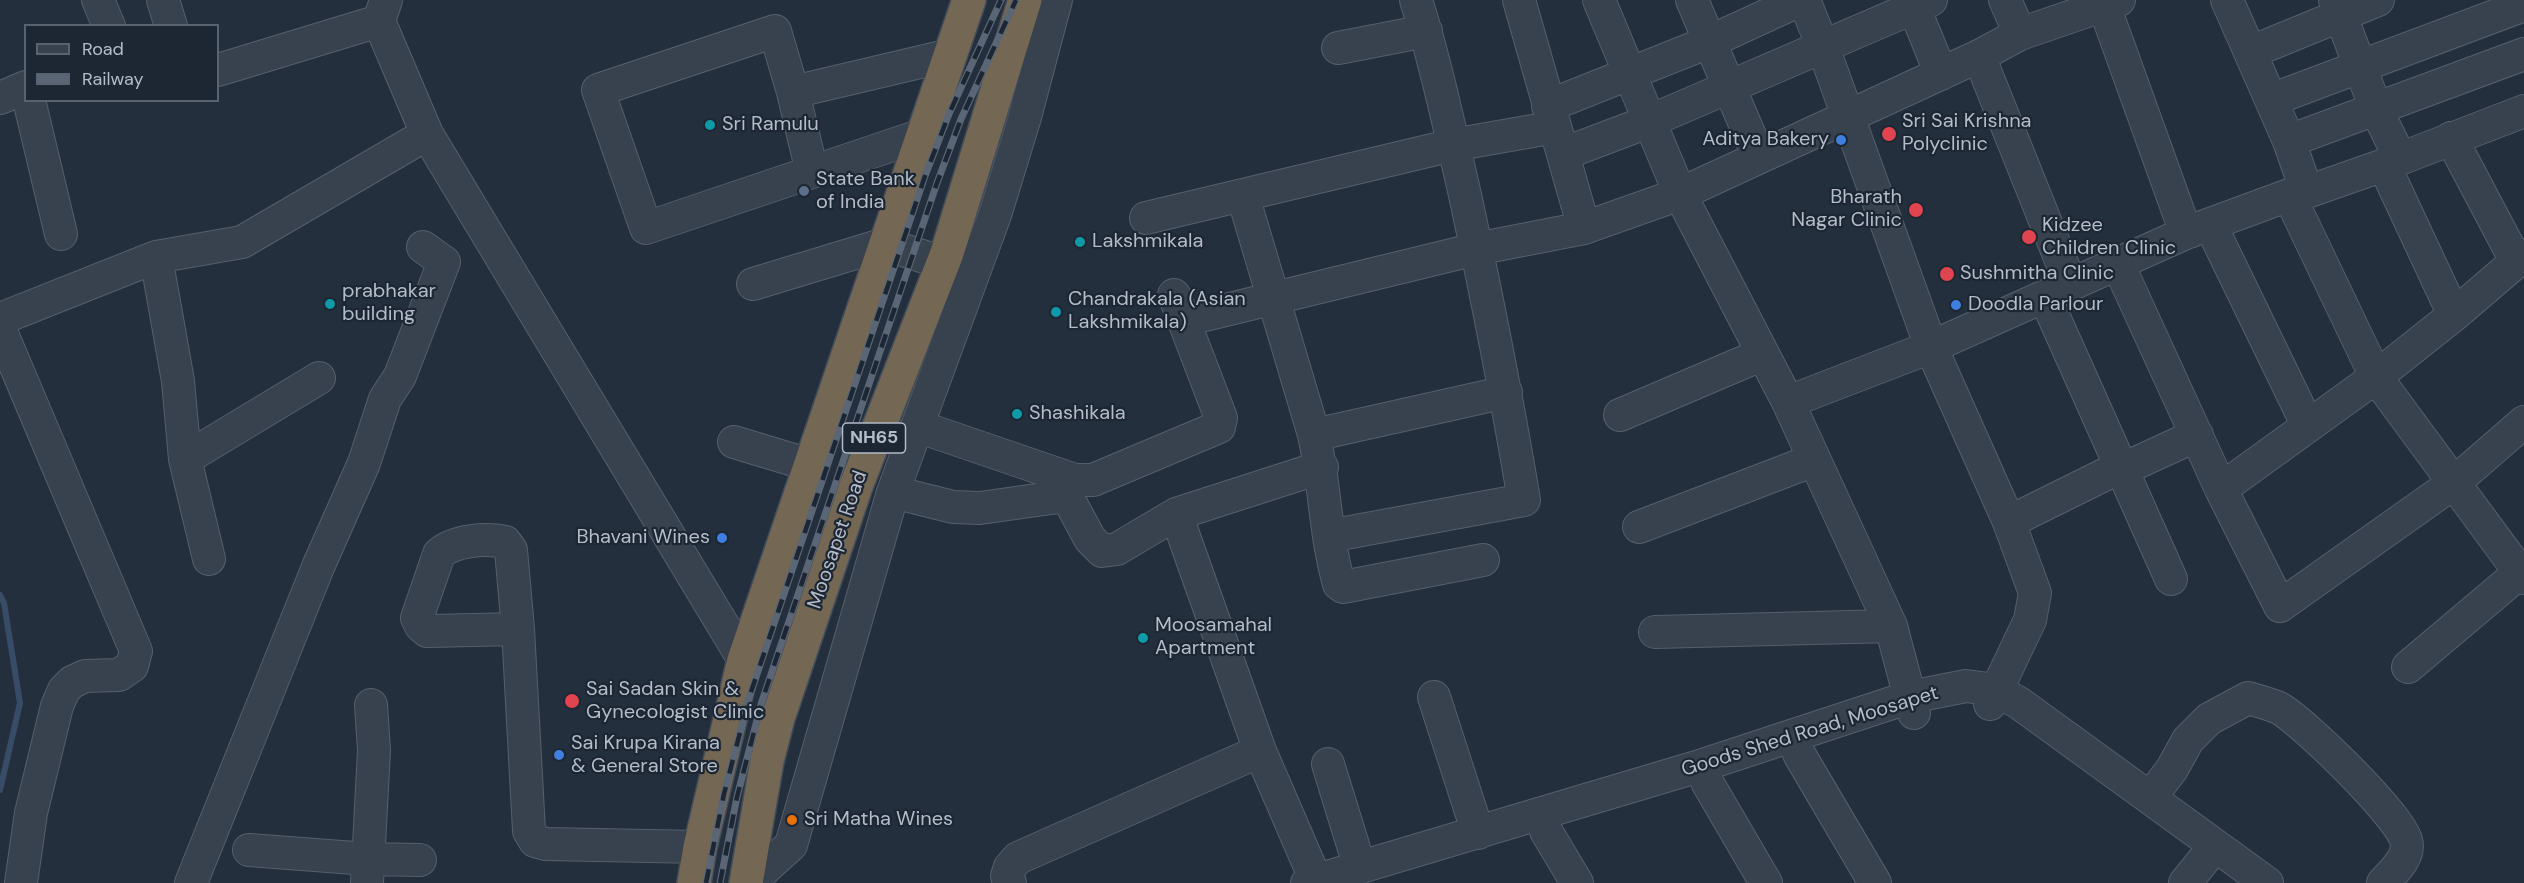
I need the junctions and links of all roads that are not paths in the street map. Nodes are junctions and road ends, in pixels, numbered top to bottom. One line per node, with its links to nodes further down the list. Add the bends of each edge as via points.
1 (98, 0): 19 (street)
2 (163, 0): 20 (street)
3 (969, 0): 28 (highway, NH65)
4 (1024, 0): 65 (highway, Moosapet Road / NH65)
5 (1056, 0): 84 (street, via 995,215)
6 (1416, 0): 21 (street)
7 (1519, 0): 44 (street)
8 (1599, 0): 32 (street)
9 (1692, 0): 23 (street)
10 (1802, 0): 23 (street); 24 (street)
11 (2005, 0): 22 (street)
12 (2227, 0): 26 (street)
13 (2378, 0): 17 (street)
14 (1918, 2): 24 (street); 33 (street)
15 (2108, 2): 22 (street); 58 (street)
16 (2524, 5): 30 (street)
17 (2338, 7): 26 (street); 30 (street)
18 (382, 10): 31 (street); 45 (street)
19 (108, 24)
20 (170, 24)
21 (1426, 31): 25 (street); 49 (street)
22 (2020, 34): 29 (street)
23 (1709, 42): 32 (street); 35 (street)
24 (1823, 47): 35 (street); 42 (street)
25 (1338, 48)
26 (2251, 52): 38 (street)
27 (2524, 54): 40 (street)
28 (950, 56): 36 (street); 46 (highway, NH65)
29 (1979, 56): 33 (street); 68 (street)
30 (2360, 66): 38 (street); 40 (street)
31 (219, 70)
32 (1631, 73): 43 (street); 44 (street)
33 (1941, 74): 42 (street)
34 (24, 88): 37 (street)
35 (1729, 88): 43 (street); 50 (street)
36 (793, 92): 52 (street); 52 (street, via 775,31 598,90 646,228)
37 (0, 98)
38 (2271, 100): 48 (street)
39 (29, 102): 59 (street)
40 (2376, 109): 48 (street); 51 (street)
41 (2524, 111): 47 (street)
42 (1848, 118): 50 (street); 75 (street)
43 (1650, 122): 44 (street); 53 (street)
44 (1555, 129): 49 (street); 57 (street)
45 (427, 134): 63 (street, via 242,242); 110 (street)
46 (922, 135): 52 (street); 60 (highway, NH65)
47 (2451, 138): 51 (street); 64 (street)
48 (2289, 141): 54 (street)
49 (1454, 145): 55 (street); 62 (street)
50 (1759, 157): 53 (street)
51 (2392, 161): 54 (street); 72 (street)
52 (812, 172)
53 (1680, 194): 57 (street); 76 (street)
54 (2298, 194): 58 (street); 77 (street)
55 (1243, 196): 56 (street); 70 (street)
56 (1146, 218)
57 (1584, 228): 62 (street)
58 (2198, 228): 66 (street); 85 (street)
59 (61, 234)
60 (885, 244): 65 (street); 67 (street); 91 (highway, NH65)
61 (423, 247): 131 (street, via 444,262 434,291 400,376 385,399 364,463 318,567)
62 (1476, 249): 70 (street); 80 (street)
63 (156, 257): 73 (street); 89 (street, via 178,381)
64 (2520, 258): 72 (street)
65 (943, 263): 104 (highway, Moosapet Road / NH65, via 856,486)
66 (2118, 264): 68 (street); 87 (street)
67 (753, 284)
68 (2057, 290): 75 (street); 93 (street)
69 (1174, 295): 84 (street, via 1221,418 1219,427 1093,480 1075,480)
70 (1273, 298): 71 (street); 86 (street)
71 (1205, 315)
72 (2454, 315): 77 (street)
73 (0, 319)
74 (0, 329): 79 (street)
75 (1931, 347): 81 (street); 98 (street)
76 (1763, 354): 81 (street); 82 (street)
77 (2376, 377): 85 (street); 94 (street)
78 (319, 378): 89 (street)
79 (10, 383): 130 (street, via 136,651 132,666 119,675 85,676 64,690 31,813)
80 (1506, 392): 86 (street); 100 (street, via 1524,501)
81 (1788, 402): 90 (street)
82 (1620, 415)
83 (2524, 422): 94 (street)
84 (916, 426): 96 (street)
85 (2308, 426): 95 (street)
86 (1314, 435): 92 (street)
87 (2197, 435): 93 (street); 95 (street)
88 (734, 442): 91 (street)
89 (185, 459): 102 (street)
90 (1814, 460): 99 (street); 107 (street)
91 (810, 465): 110 (highway, NH65)
92 (1322, 467): 97 (street); 100 (street)
93 (2121, 470): 98 (street); 106 (street)
94 (2455, 482): 95 (street, via 2280,606); 105 (street)
95 (2221, 489)
96 (893, 492): 97 (street, via 953,507 980,508 1058,497 1069,500 1090,539 1102,551 1117,549); 101 (street)
97 (1176, 514): 116 (street)
98 (2009, 522): 113 (street, via 2035,593 2030,620)
99 (1639, 527)
100 (1329, 536): 103 (street, via 1339,584 1343,587)
101 (881, 539): 104 (street); 133 (street, via 791,845)
102 (209, 558)
103 (1484, 560)
104 (829, 568): 133 (highway, Moosapet Road / NH65, via 778,718 767,761)
105 (2522, 573): 111 (street)
106 (2171, 579)
107 (1891, 626): 109 (street); 115 (street)
108 (518, 629): 123 (street, via 529,831 535,841)
109 (1655, 632)
110 (744, 660): 123 (highway, NH65)
111 (2408, 667)
112 (1434, 697): 122 (street)
113 (1993, 697): 115 (street, Goods Shed Road, Moosapet); 120 (street, Goods Shed Road, Moosapet, via 2019,703); 126 (street, Goods Shed Road, Moosapet, via 2011,716)
114 (371, 705): 127 (street, via 374,750)
115 (1912, 705): 117 (street, Goods Shed Road, Moosapet); 122 (street, Goods Shed Road, Moosapet)
116 (1260, 751): 129 (street); 134 (street, via 1018,858 1007,876)
117 (1800, 754): 119 (street, Goods Shed Road, Moosapet); 137 (street)
118 (1328, 764): 128 (street)
119 (1707, 782): 121 (street, Goods Shed Road, Moosapet); 136 (street)
120 (2150, 798): 126 (street, Goods Shed Road, Moosapet); 140 (street, via 2172,770 2188,740 2209,719 2248,698 2279,709 2339,758 2389,814 2406,840 2407,853)
121 (1546, 831): 128 (street, Goods Shed Road, Moosapet); 135 (street)
122 (1478, 833): 128 (street, Goods Shed Road, Moosapet)
123 (700, 847): 132 (highway, NH65)
124 (249, 850): 127 (street)
125 (420, 861): 127 (street)
126 (2201, 863): 138 (street, Goods Shed Road, Moosapet); 139 (street, Goods Shed Road, Moosapet)
127 (367, 871)
128 (1369, 875): 129 (street, Goods Shed Road, Moosapet)
129 (1313, 882)
130 (21, 883)
131 (192, 883)
132 (694, 883)
133 (748, 883)
134 (1010, 883)
135 (1577, 883)
136 (1766, 883)
137 (1875, 883)
138 (2236, 883)
139 (2267, 883)
140 (2383, 883)

